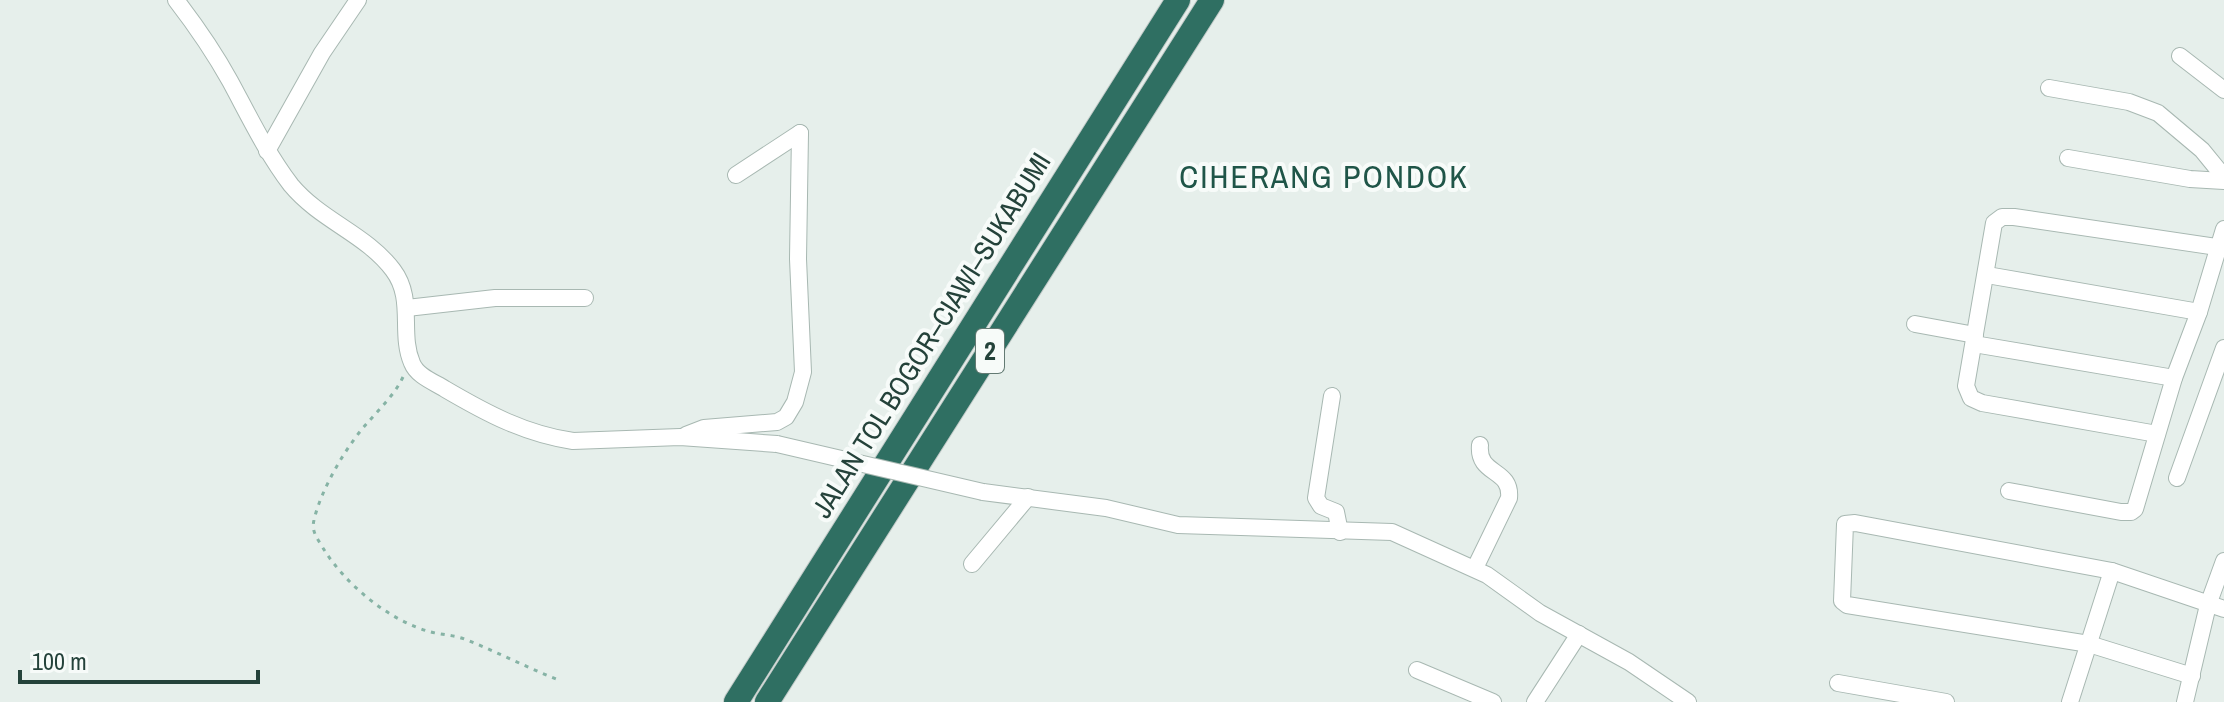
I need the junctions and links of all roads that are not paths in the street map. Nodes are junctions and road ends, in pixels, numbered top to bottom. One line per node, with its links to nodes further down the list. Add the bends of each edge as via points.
1 (176, 0): 8 (street, via 213,53)
2 (358, 0): 8 (street)
3 (1178, 0): 40 (highway, JALAN TOL BOGOR–CIAWI–SUKABUMI / 2)
4 (1212, 0): 41 (highway, JALAN TOL BOGOR–CIAWI–SUKABUMI / 2)
5 (2180, 56): 7 (street)
6 (2049, 88): 11 (street, via 2129,102 2158,113 2202,150)
7 (2224, 90)
8 (267, 151): 16 (street, via 312,208 393,270)
9 (2068, 158): 11 (street, via 2190,179)
10 (736, 175): 24 (street, via 800,133 803,372 795,402 777,422 704,428)
11 (2224, 179)
12 (2224, 229): 13 (street)
13 (2221, 247): 14 (street, via 2007,216 1994,223); 17 (street)
14 (1987, 275): 17 (street); 19 (street)
15 (585, 298): 16 (street, via 464,299)
16 (407, 308): 24 (street, via 412,364 468,403 532,432 573,441)
17 (2199, 312): 21 (street)
18 (1915, 324): 19 (street)
19 (1974, 339): 21 (street); 23 (street, via 1966,386 1976,402)
20 (2224, 348): 26 (street)
21 (2174, 378): 23 (street)
22 (1332, 396): 29 (street, via 1316,498 1319,505 1336,512)
23 (2157, 434): 27 (street, via 2131,512)
24 (680, 437): 28 (street, bridge, via 777,444 983,492)
25 (1480, 445): 32 (street, via 1484,465 1510,488)
26 (2177, 478)
27 (2009, 491)
28 (1028, 497): 29 (street, via 1178,525); 31 (street)
29 (1340, 532): 32 (street, via 1392,532)
30 (2224, 561): 34 (street)
31 (972, 564)
32 (1475, 568): 35 (street)
33 (2112, 571): 34 (street); 36 (street); 36 (street, via 1845,524 1842,601 1847,605)
34 (2216, 607): 38 (street)
35 (1579, 634): 43 (street); 44 (street)
36 (2089, 644): 38 (street); 46 (street)
37 (1417, 670): 42 (street)
38 (2192, 676): 47 (street)
39 (1838, 683): 45 (street)
40 (736, 702)
41 (767, 702)
42 (1493, 702)
43 (1535, 702)
44 (1688, 702)
45 (1946, 702)
46 (2070, 702)
47 (2185, 702)

